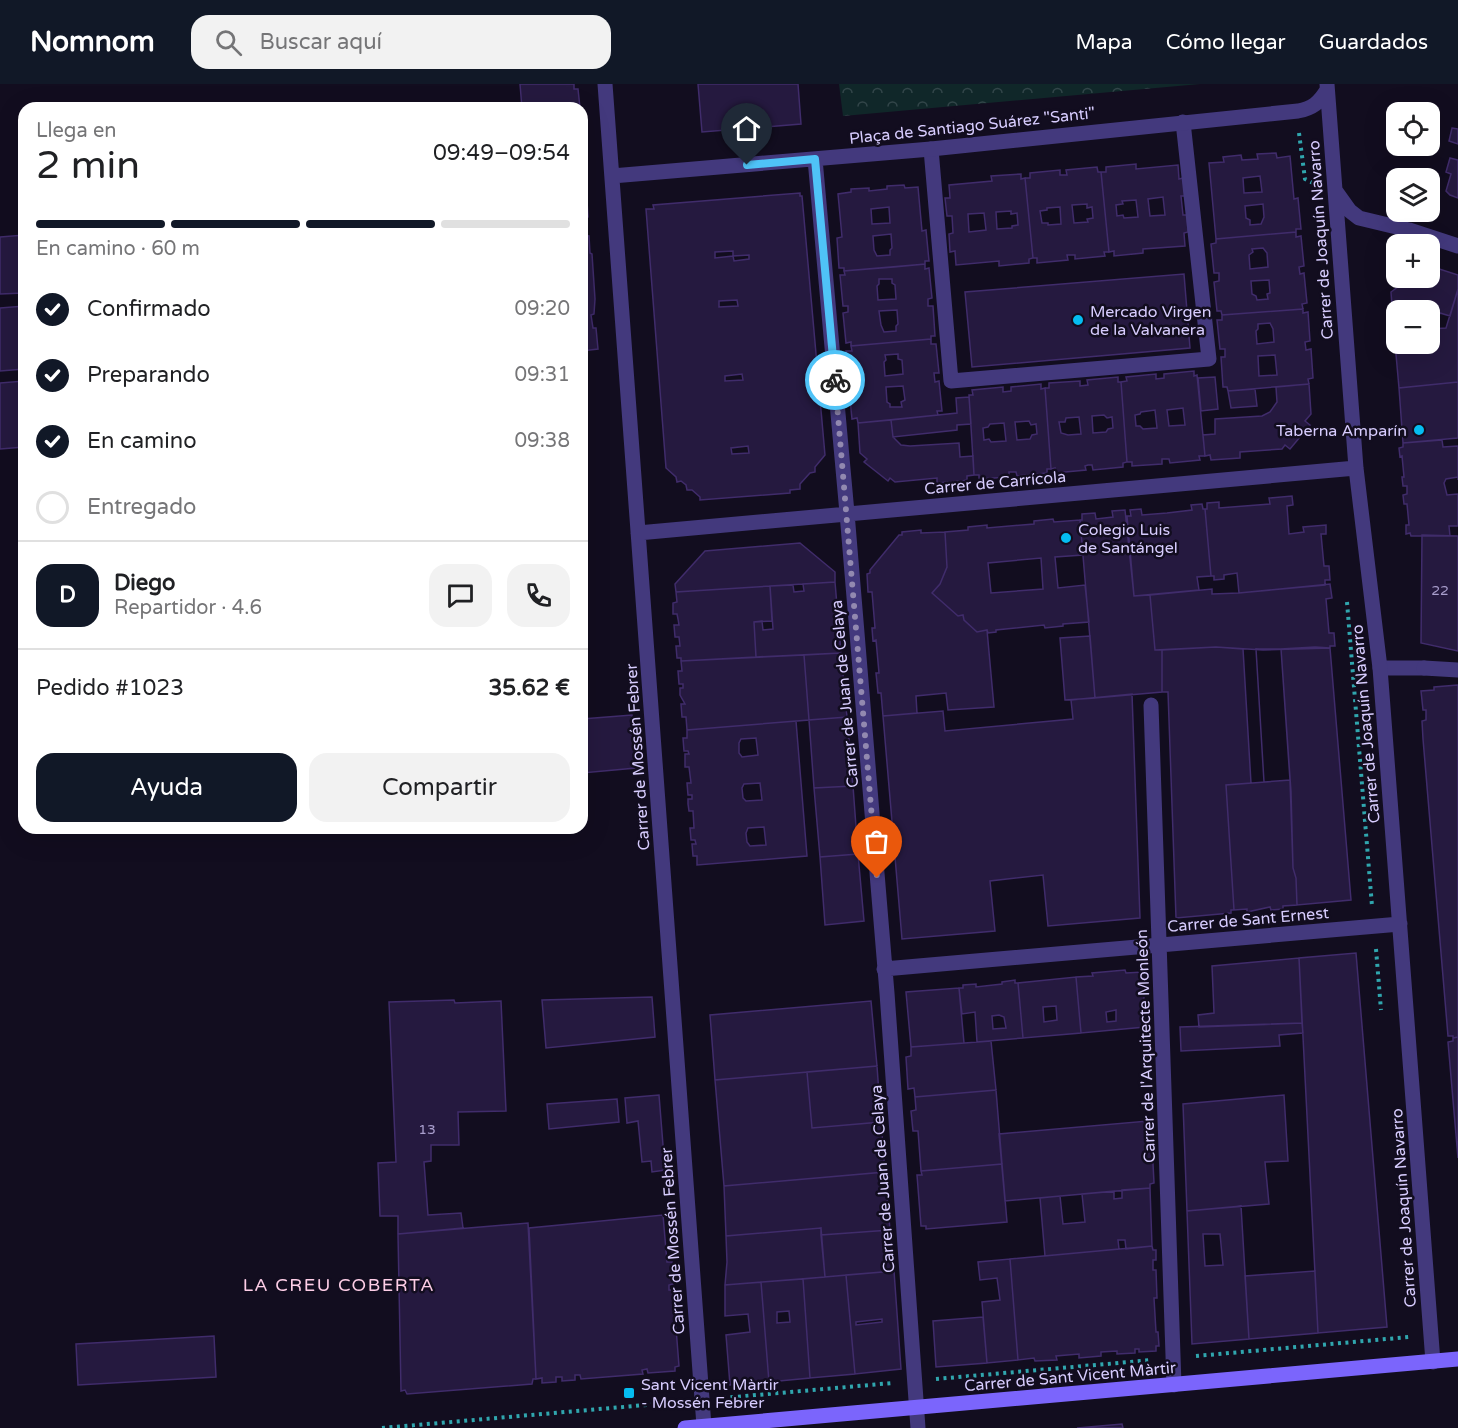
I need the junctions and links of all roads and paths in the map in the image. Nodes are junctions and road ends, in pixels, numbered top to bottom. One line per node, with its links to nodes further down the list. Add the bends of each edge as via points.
1 (605, 84): 7 (street, Carrer de Mossén Febrer)
2 (1327, 87): 3 (street, Plaça de Santiago Suárez "Santi", via 1320,102 1311,108); 9 (street, Carrer de Joaquín Navarro)
3 (1183, 122): 5 (street, Plaça de Santiago Suárez "Santi"); 5 (street, via 1209,359 951,381)
4 (1299, 136): 8 (path, via 1305,180)
5 (931, 149): 6 (street, Plaça de Santiago Suárez "Santi")
6 (815, 159): 7 (street, Plaça de Santiago Suárez "Santi"); 13 (street, Carrer de Juan de Celaya)
7 (612, 176): 14 (street, Carrer de Mossén Febrer)
8 (1312, 183): 9 (path); 10 (path)
9 (1327, 186): 11 (street, via 1359,218); 12 (street, Carrer de Joaquín Navarro)
10 (1313, 194)
11 (1458, 246)
12 (1356, 468): 13 (street, Carrer de Carrícola); 16 (street, Carrer de Joaquín Navarro)
13 (847, 513): 14 (street, Carrer de Carrícola); 22 (street, Carrer de Juan de Celaya)
14 (638, 533): 35 (street, Carrer de Mossén Febrer)
15 (1347, 600): 20 (path)
16 (1380, 668): 17 (street); 19 (street, Carrer de Joaquín Navarro)
17 (1458, 670)
18 (1151, 705): 21 (street, Carrer de l'Arquitecte Monleón)
19 (1400, 924): 20 (street, Carrer de Sant Ernest); 28 (street, Carrer de Joaquín Navarro)
20 (1374, 926): 21 (street, Carrer de Sant Ernest); 23 (path)
21 (1160, 945): 22 (street, Carrer de Sant Ernest); 31 (street, Carrer de l'Arquitecte Monleón)
22 (884, 969): 34 (street, Carrer de Juan de Celaya)
23 (1382, 1021)
24 (1407, 1327): 25 (path, via 1408,1337)
25 (1185, 1357)
26 (1161, 1359): 29 (path)
27 (1458, 1359): 28 (main road, Carrer de Sant Vicent Màrtir)
28 (1433, 1362): 31 (main road, Carrer de Sant Vicent Màrtir)
29 (928, 1380)
30 (895, 1383): 32 (path)
31 (1174, 1385): 34 (main road, Carrer de Sant Vicent Màrtir)
32 (716, 1399)
33 (685, 1401): 36 (path)
34 (917, 1407): 35 (main road, Carrer de Sant Vicent Màrtir); 38 (street, Carrer de Juan de Celaya)
35 (704, 1426): 37 (main road, Carrer de Sant Vicent Màrtir)
36 (382, 1428)
37 (686, 1428)
38 (918, 1428)

